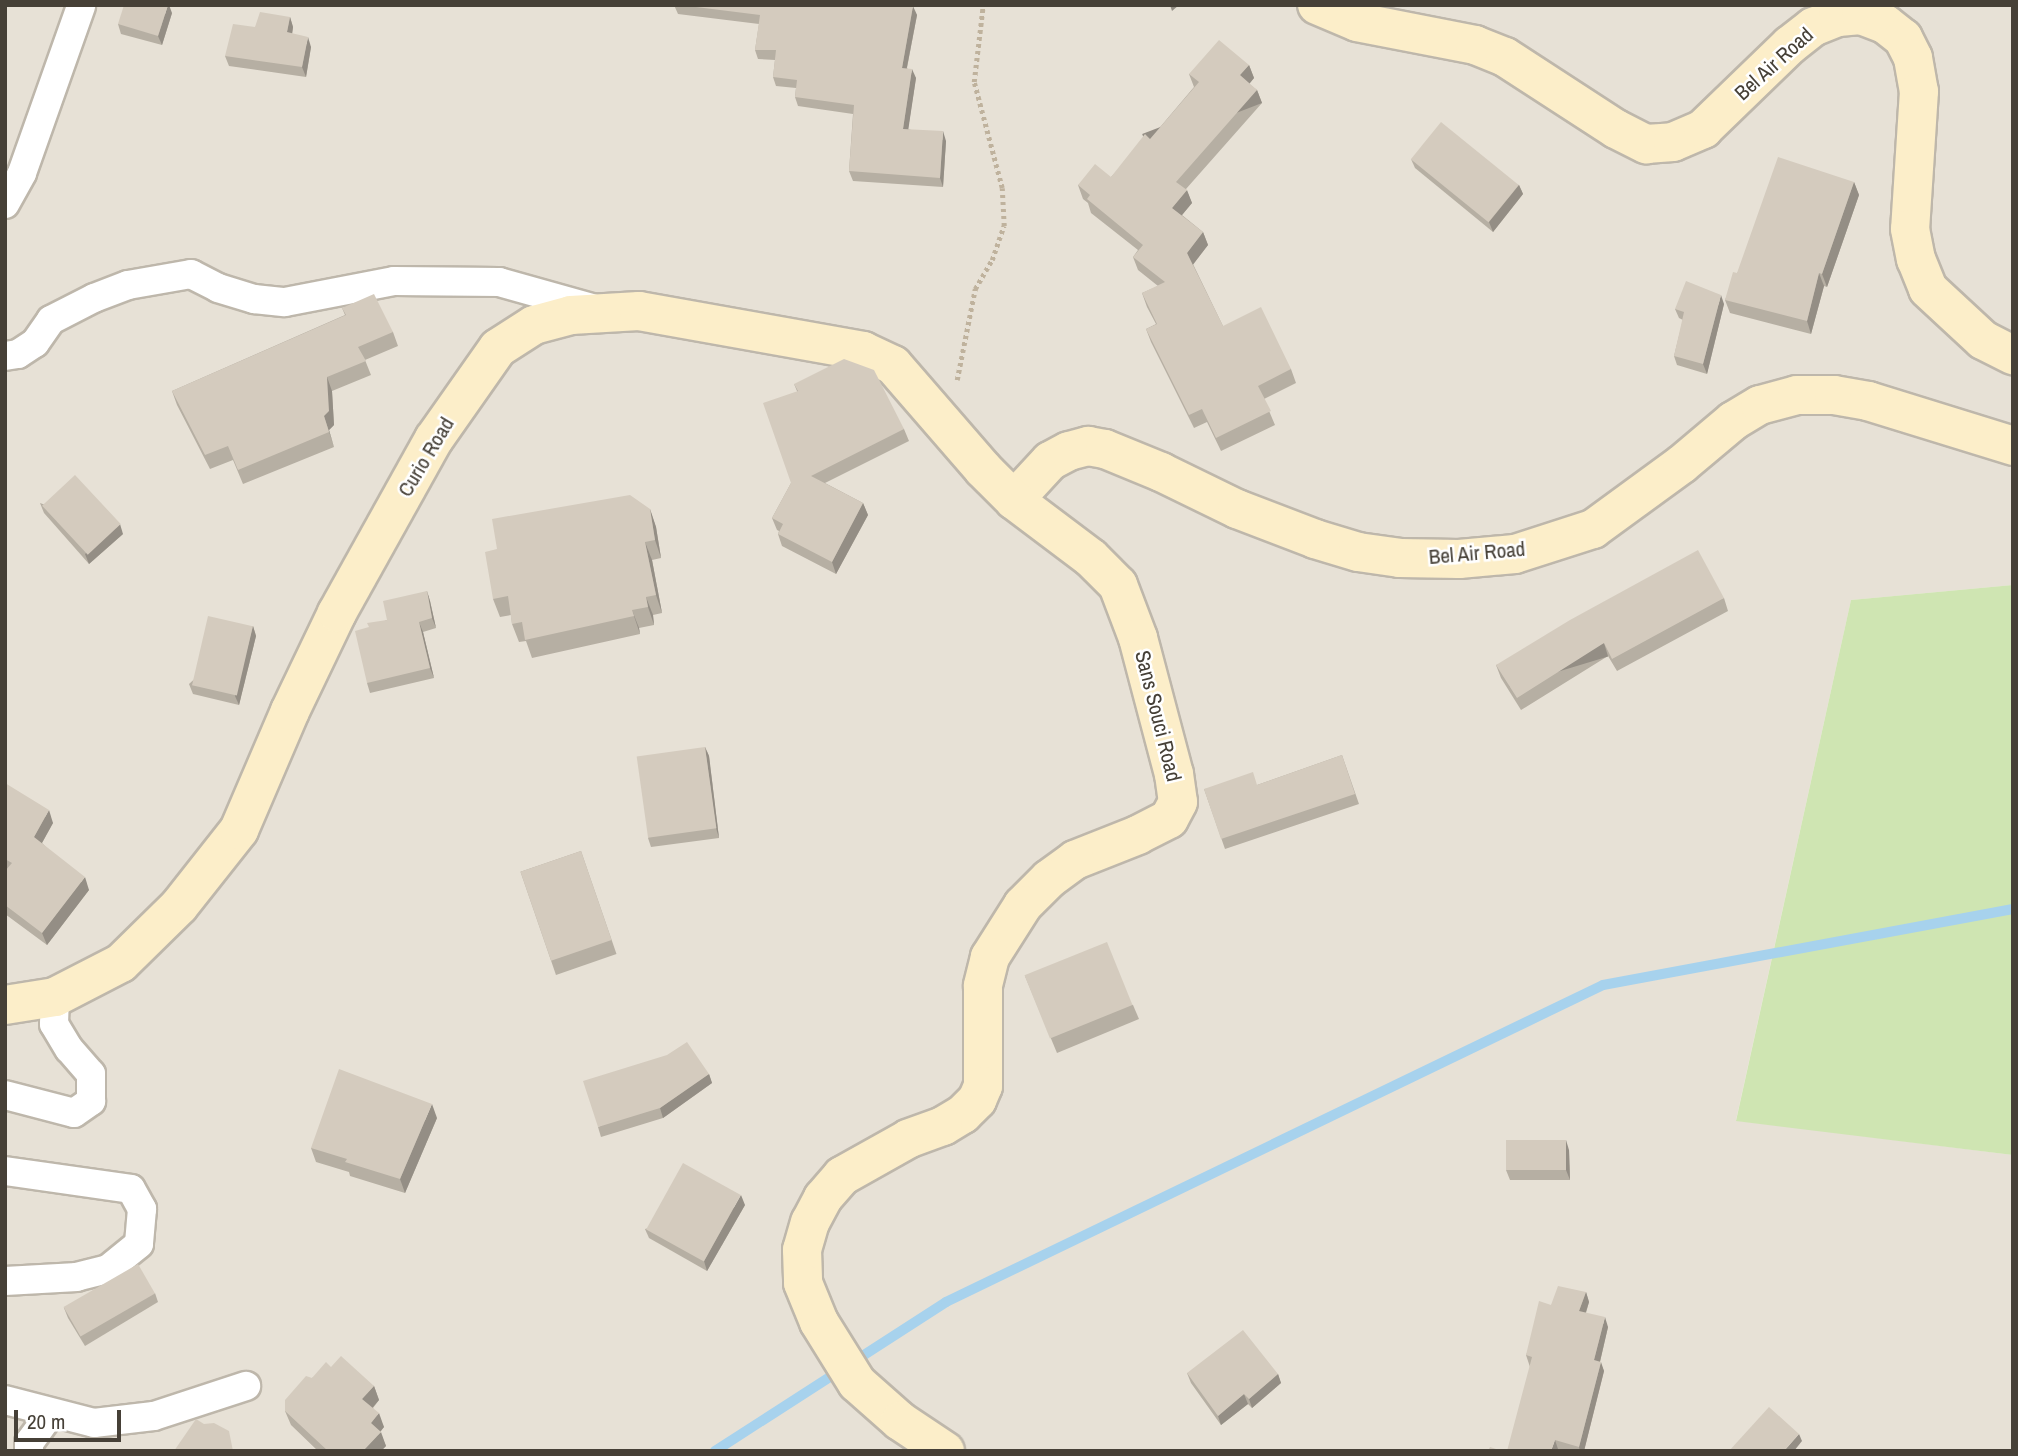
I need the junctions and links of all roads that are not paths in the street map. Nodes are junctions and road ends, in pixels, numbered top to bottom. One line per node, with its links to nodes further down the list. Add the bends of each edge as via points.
1 (1317, 5): 5 (main road, Bel Air Road, via 1357,22 1475,45 1505,57 1646,144 1672,142 1703,129 1813,27 1838,17 1861,15 1885,24 1903,38 1919,91 1910,229 1916,258 1928,289 1983,340)
2 (81, 6): 3 (street, via 22,173)
3 (5, 204)
4 (606, 311): 6 (street, via 499,282 394,281 285,302 254,299 191,274 128,285 94,298 51,320 35,342 18,354); 8 (main road, Curio Road, via 639,311 863,351 893,365); 9 (main road, Curio Road, via 534,325 498,348 433,439 337,613 239,831 179,906 121,963)
5 (2013, 355)
6 (5, 356)
7 (2013, 446): 8 (main road, Bel Air Road, via 1868,401 1797,395 1760,405 1733,421 1593,529 1515,554 1459,559 1357,552 1237,509 1139,462 1088,446 1050,461)
8 (1014, 500): 18 (main road, Sans Souci Road, via 1091,558 1118,586 1138,638 1178,802 1169,818 1075,860 1023,905 990,957 983,986 983,1086 977,1100 943,1126 908,1139 842,1176 810,1223 802,1250 803,1283 819,1322 857,1383 900,1421)
9 (55, 997): 10 (main road, Curio Road); 11 (street, via 54,1024 91,1074 91,1101 74,1113)
10 (5, 1005)
11 (5, 1095)
12 (5, 1171): 13 (street, via 131,1188 142,1209 139,1244 108,1269 77,1277)
13 (5, 1282)
14 (246, 1386): 16 (street, via 155,1416 94,1423)
15 (5, 1400): 16 (street)
16 (50, 1414): 17 (street, via 29,1443)
17 (29, 1451)
18 (945, 1451)

